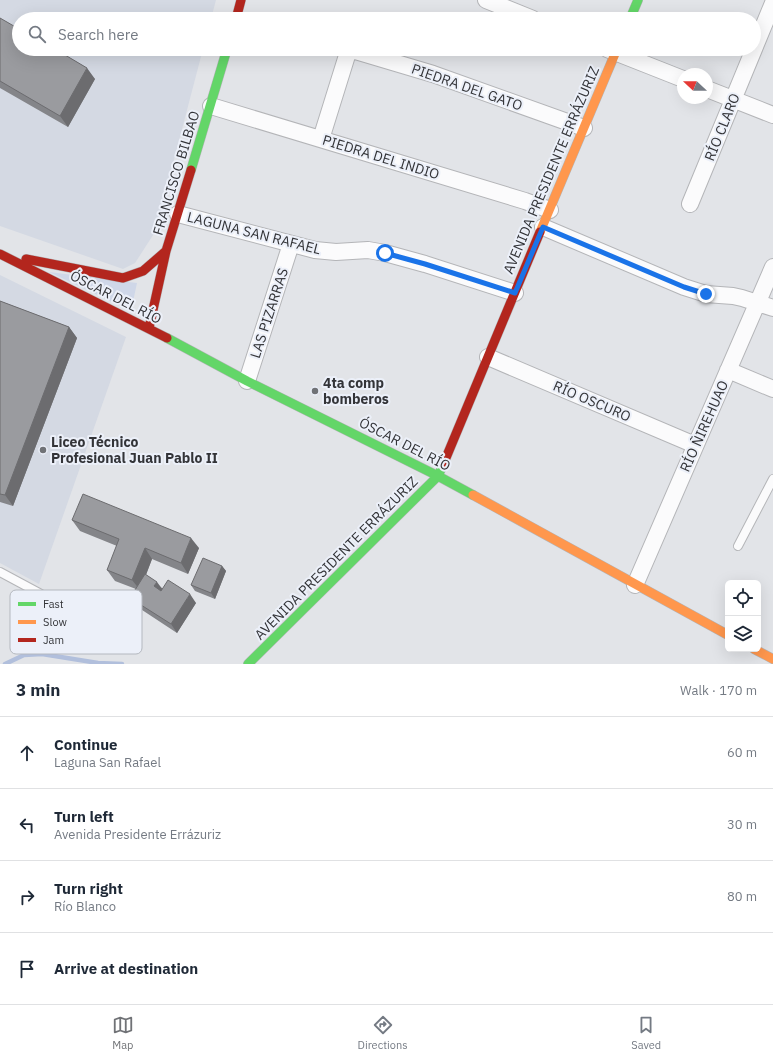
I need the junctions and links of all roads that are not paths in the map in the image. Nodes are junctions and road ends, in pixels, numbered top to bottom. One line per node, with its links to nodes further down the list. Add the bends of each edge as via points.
1 (241, 0): 5 (street)
2 (638, 0): 7 (street)
3 (490, 1): 6 (street)
4 (773, 3): 8 (street, RÍO CLARO)
5 (238, 12)
6 (516, 12)
7 (633, 12)
8 (761, 32)
9 (225, 56): 18 (street, FRANCISCO BILBAO)
10 (347, 56): 21 (street, PIEDRA DEL GATO)
11 (373, 56): 20 (street, PIEDRA DEL GATO, via 433,74)
12 (611, 56): 20 (street, AVENIDA PRESIDENTE ERRÁZURIZ)
13 (627, 56): 15 (street)
14 (751, 56): 17 (street, RÍO CLARO)
15 (677, 77)
16 (713, 91): 17 (street)
17 (733, 99): 19 (street); 22 (street, RÍO CLARO)
18 (211, 106): 21 (street, PIEDRA DEL INDIO); 24 (street, FRANCISCO BILBAO)
19 (773, 115)
20 (584, 128): 23 (street, AVENIDA PRESIDENTE ERRÁZURIZ)
21 (321, 138): 23 (street, PIEDRA DEL INDIO)
22 (690, 204)
23 (550, 210): 25 (street, AVENIDA PRESIDENTE ERRÁZURIZ)
24 (178, 214): 26 (street, LAGUNA SAN RAFAEL); 27 (street, FRANCISCO BILBAO)
25 (543, 227): 30 (street, AVENIDA PRESIDENTE ERRÁZURIZ); 31 (street, via 684,287 706,294 733,296)
26 (291, 244): 30 (street, LAGUNA SAN RAFAEL, via 315,250 368,250 385,253); 36 (street, LAS PIZARRAS)
27 (166, 251): 28 (street, FRANCISCO BILBAO, via 143,271 123,278); 33 (street)
28 (0, 254): 33 (street, ÓSCAR DEL RÍO)
29 (773, 267): 31 (street, RÍO ÑIREHUAO)
30 (515, 293): 34 (street, AVENIDA PRESIDENTE ERRÁZURIZ)
31 (758, 302): 32 (street); 35 (street, RÍO ÑIREHUAO)
32 (773, 308)
33 (149, 328): 36 (street, ÓSCAR DEL RÍO)
34 (488, 357): 38 (street, RÍO OSCURO); 39 (street, AVENIDA PRESIDENTE ERRÁZURIZ)
35 (728, 370): 37 (street); 38 (street, RÍO ÑIREHUAO)
36 (247, 381): 39 (street, ÓSCAR DEL RÍO)
37 (773, 389)
38 (695, 444): 43 (street, RÍO ÑIREHUAO)
39 (438, 476): 43 (street, ÓSCAR DEL RÍO); 48 (street, AVENIDA PRESIDENTE ERRÁZURIZ)
40 (773, 479): 41 (lane)
41 (738, 546)
42 (0, 572): 44 (lane)
43 (635, 585): 45 (street, ÓSCAR DEL RÍO)
44 (34, 590)
45 (725, 633)
46 (760, 652): 47 (street)
47 (773, 659)
48 (248, 664)

